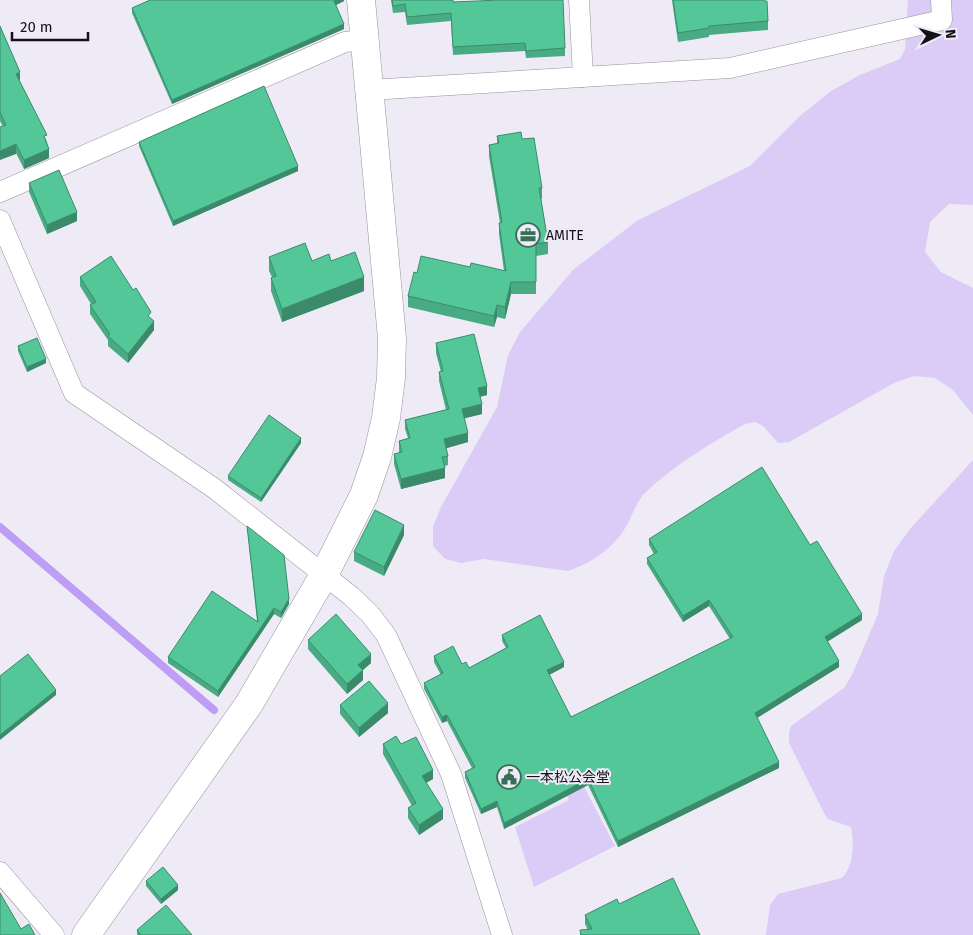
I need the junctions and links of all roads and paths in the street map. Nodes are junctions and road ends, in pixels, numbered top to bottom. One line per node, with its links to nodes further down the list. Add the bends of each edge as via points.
1 (361, 0): 4 (street)
2 (579, 0): 5 (street)
3 (941, 0): 5 (street, via 942,20 730,68)
4 (364, 40): 6 (street); 7 (street, via 345,42)
5 (583, 77): 6 (street)
6 (369, 90): 9 (street, via 389,298 391,378 386,418 372,472 364,495)
7 (0, 192)
8 (0, 220): 9 (street, via 74,393 215,488)
9 (324, 574): 12 (street, via 249,704); 13 (street, via 370,614 398,658 451,774)
10 (0, 872): 11 (street)
11 (54, 935)
12 (86, 935)
13 (502, 935)

